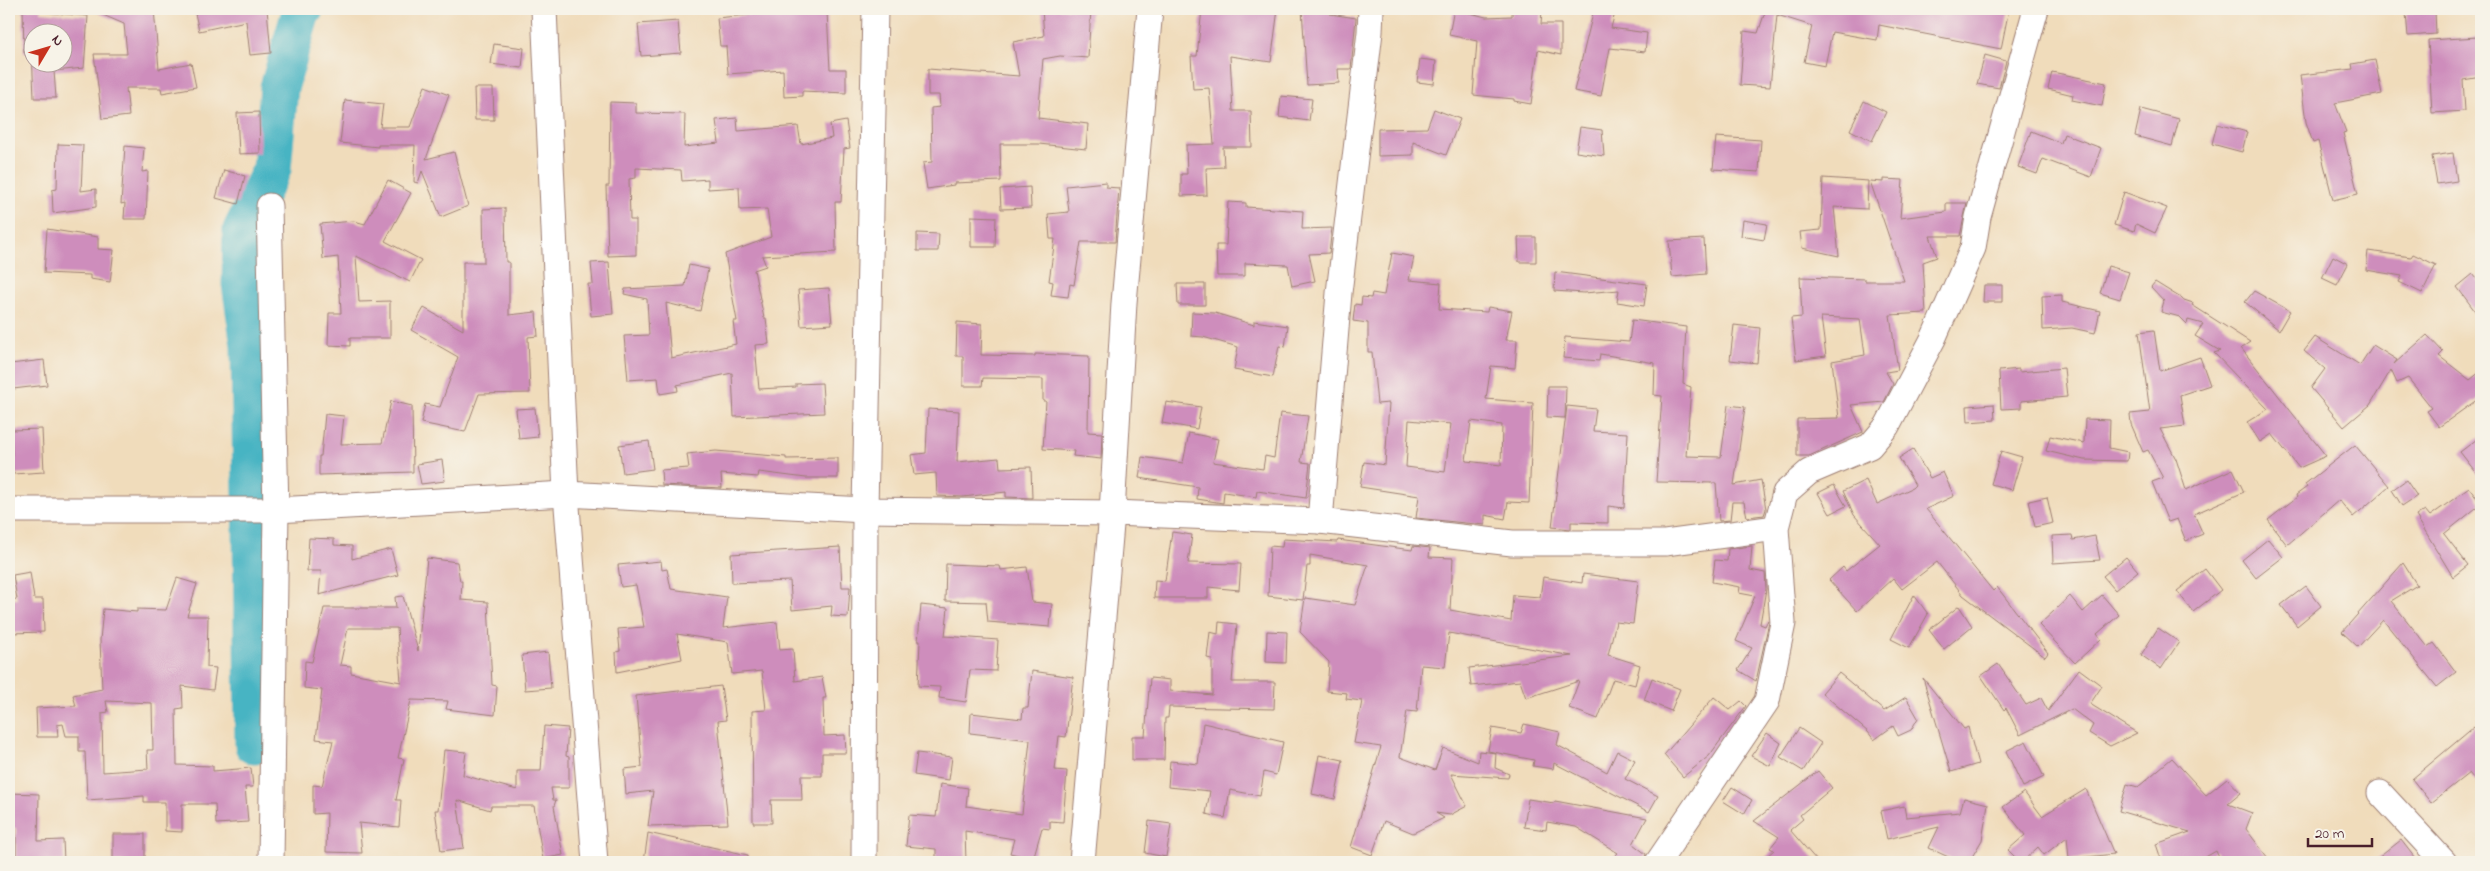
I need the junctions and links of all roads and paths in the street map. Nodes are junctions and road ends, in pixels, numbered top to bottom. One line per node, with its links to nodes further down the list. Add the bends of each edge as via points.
1 (544, 9): 7 (street)
2 (875, 9): 10 (street)
3 (1150, 9): 11 (street, via 1124,303)
4 (1371, 9): 12 (street, via 1340,293)
5 (2036, 9): 13 (street, via 1978,217 1973,248 1933,339 1887,426 1870,446 1809,472 1791,487 1786,493)
6 (269, 206): 9 (street)
7 (566, 494): 9 (street); 10 (street); 16 (street)
8 (9, 510): 9 (street)
9 (276, 510): 15 (street)
10 (865, 510): 11 (street); 17 (street)
11 (1112, 513): 12 (street); 18 (street)
12 (1320, 521): 13 (street, via 1512,543 1665,543)
13 (1776, 528): 19 (street, via 1783,623 1767,701)
14 (2380, 794): 20 (street)
15 (271, 862)
16 (595, 862)
17 (864, 862)
18 (1082, 862)
19 (1658, 862)
20 (2444, 862)

